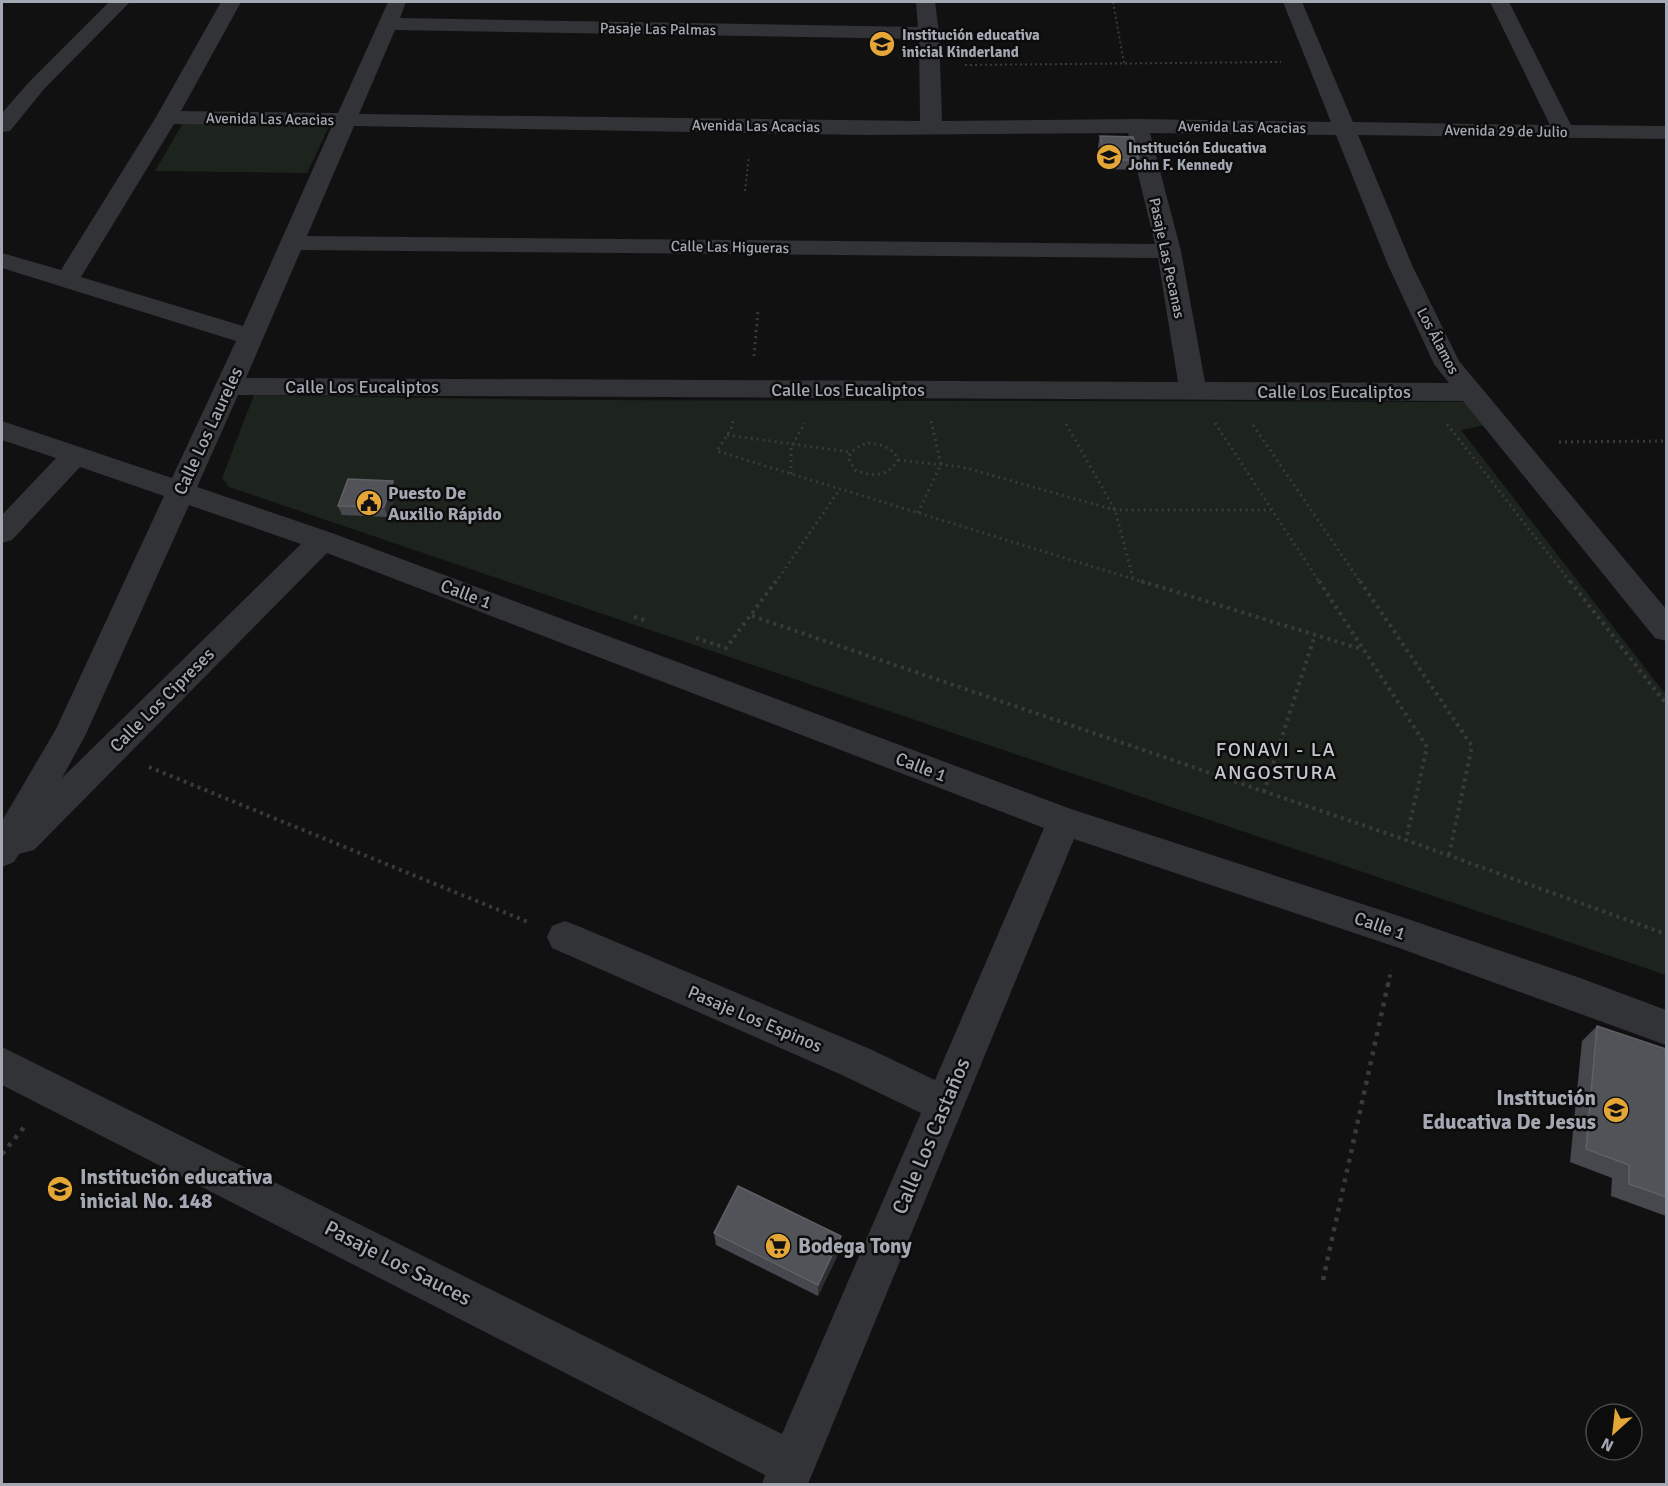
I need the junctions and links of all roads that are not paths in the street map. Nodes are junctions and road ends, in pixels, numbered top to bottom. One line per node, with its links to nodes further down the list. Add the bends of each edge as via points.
1 (120, 2): 10 (street)
2 (231, 2): 8 (street)
3 (926, 2): 7 (street)
4 (1293, 2): 13 (street, Los Álamos)
5 (1500, 2): 14 (street)
6 (392, 13): 7 (street, Pasaje Las Palmas); 9 (street, Calle Los Laureles)
7 (929, 33): 12 (street)
8 (167, 117): 9 (street, Avenida Las Acacias); 19 (street)
9 (346, 120): 12 (street, Avenida Las Acacias); 16 (street, Calle Los Laureles)
10 (2, 126)
11 (1137, 126): 12 (street, Avenida Las Acacias); 13 (street, Avenida Las Acacias); 17 (street, Pasaje Las Pecanas)
12 (931, 127)
13 (1345, 129): 14 (street, Avenida 29 de Julio); 23 (street, Los Álamos, via 1400,265 1447,364)
14 (1564, 132): 15 (street, Avenida 29 de Julio)
15 (1666, 133)
16 (292, 243): 17 (street, Calle Las Higueras); 20 (street, Calle Los Laureles)
17 (1168, 251): 22 (street, Pasaje Las Pecanas)
18 (2, 260): 19 (street)
19 (67, 280): 20 (street)
20 (251, 337): 21 (street, Calle Los Laureles)
21 (228, 386): 22 (street, Calle Los Eucaliptos); 26 (street, Calle Los Laureles)
22 (1192, 392): 23 (street, Calle Los Eucaliptos)
23 (1468, 392): 29 (street, Los Álamos)
24 (2, 430): 25 (street, Calle 1)
25 (75, 455): 26 (street, Calle 1); 27 (street)
26 (180, 492): 28 (street, Calle 1); 31 (street, Calle Los Laureles, via 70,734)
27 (2, 532)
28 (322, 540): 30 (street, Calle 1); 32 (street, Calle Los Cipreses)
29 (1666, 630)
30 (1064, 821): 34 (street, Calle 1, via 1399,932); 36 (street, Calle Los Castaños)
31 (2, 852)
32 (2, 861)
33 (565, 937): 36 (street, Pasaje Los Espinos)
34 (1666, 1028)
35 (2, 1065): 37 (street, Pasaje Los Sauces)
36 (944, 1104): 37 (street, Calle Los Castaños)
37 (788, 1474)

